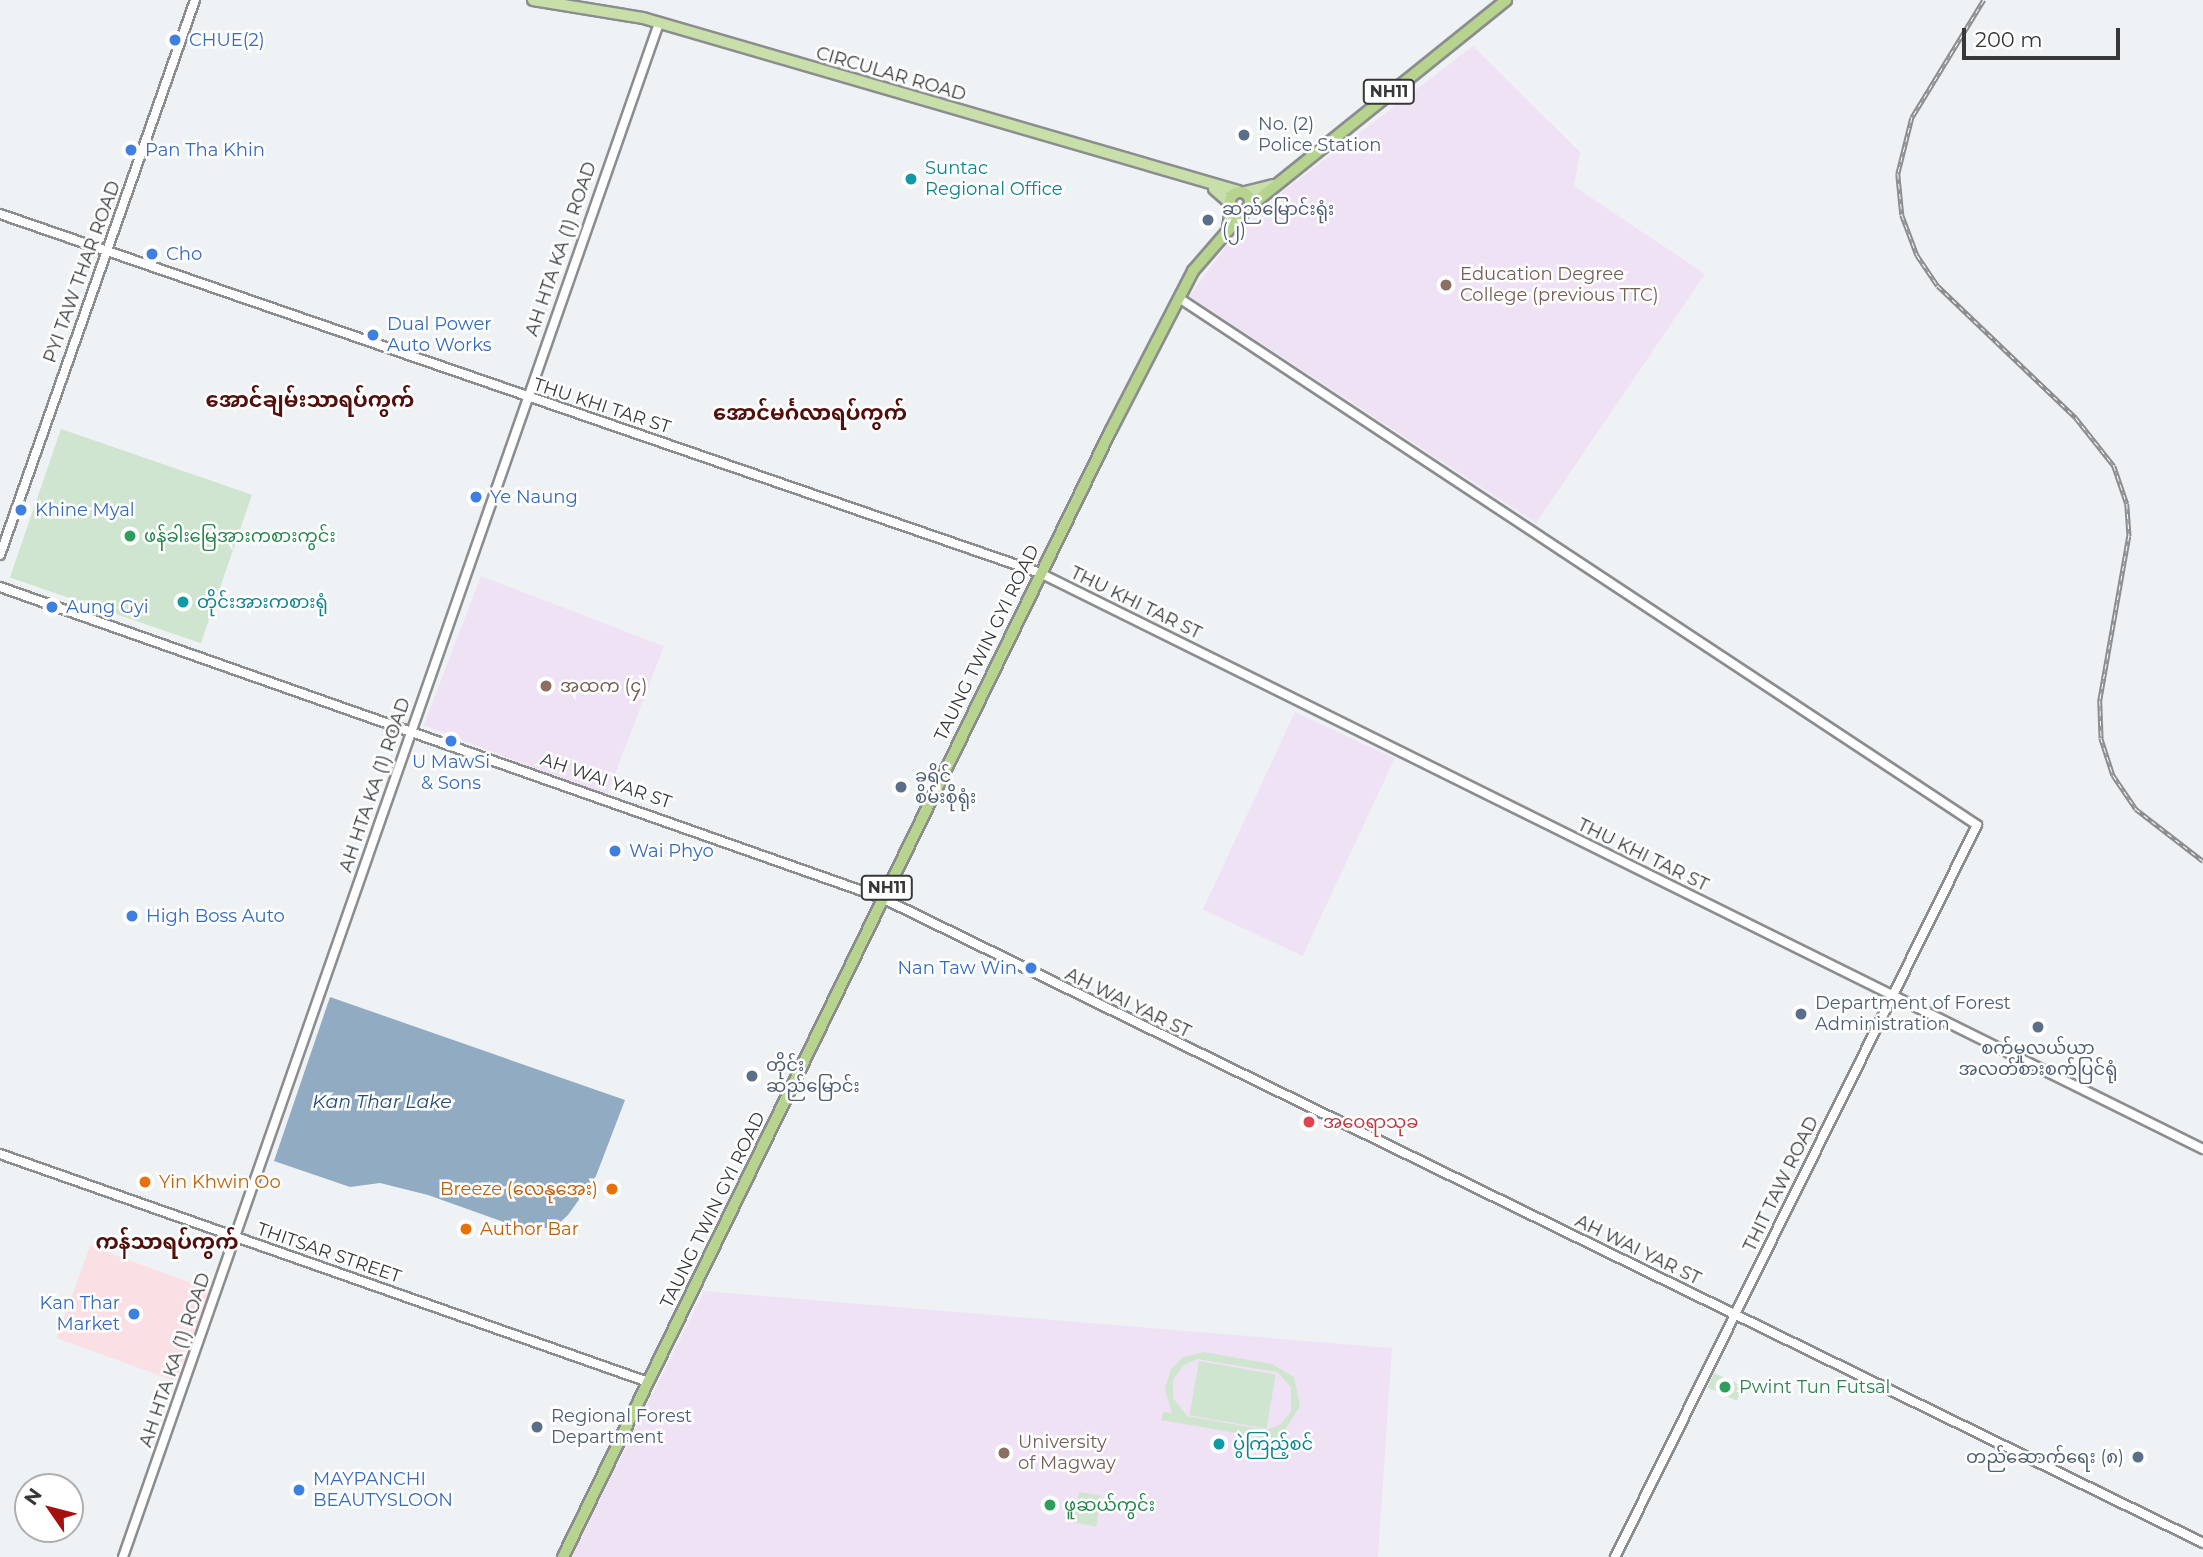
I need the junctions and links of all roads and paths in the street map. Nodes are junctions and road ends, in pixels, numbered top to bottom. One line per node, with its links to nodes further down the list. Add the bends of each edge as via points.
1 (195, 0): 12 (street, PYI TAW THAR ROAD)
2 (533, 0): 4 (main road, CIRCULAR ROAD)
3 (1506, 0): 5 (highway, NH11)
4 (659, 23): 6 (main road, CIRCULAR ROAD); 14 (street, AH HTA KA (1) ROAD)
5 (1273, 185): 7 (main road, CIRCULAR ROAD); 9 (highway, NH11)
6 (1211, 187): 7 (main road, CIRCULAR ROAD); 8 (main road)
7 (1241, 192): 8 (highway); 9 (highway)
8 (1230, 205): 9 (highway); 11 (main road)
9 (1247, 209): 11 (highway, TAUNG TWIN GYI ROAD / NH11)
10 (0, 214): 12 (street, THU KHI TAR ST)
11 (1228, 228): 13 (highway, TAUNG TWIN GYI ROAD / NH11, via 1193,271)
12 (106, 251): 14 (street, THU KHI TAR ST); 15 (street, PYI TAW THAR ROAD)
13 (1179, 298): 16 (highway, TAUNG TWIN GYI ROAD / NH11); 20 (street, THIT TAW ROAD, via 1977,825)
14 (526, 397): 16 (street, THU KHI TAR ST); 18 (street, AH HTA KA (1) ROAD)
15 (0, 555)
16 (1040, 573): 19 (highway, TAUNG TWIN GYI ROAD / NH11); 20 (street, THU KHI TAR ST)
17 (0, 587): 18 (street, AH WAI YAR ST)
18 (410, 731): 19 (street, AH WAI YAR ST); 23 (street, AH HTA KA (1) ROAD)
19 (882, 898): 24 (street, AH WAI YAR ST); 25 (highway, TAUNG TWIN GYI ROAD / NH11)
20 (1893, 993): 21 (street, THU KHI TAR ST); 24 (street, THIT TAW ROAD)
21 (2203, 1149)
22 (0, 1154): 23 (street, THITSAR STREET)
23 (235, 1237): 25 (street, THITSAR STREET); 27 (street, AH HTA KA (1) ROAD)
24 (1734, 1315): 26 (street, AH WAI YAR ST); 29 (street, THIT TAW ROAD)
25 (648, 1382): 28 (highway, TAUNG TWIN GYI ROAD / NH11)
26 (2203, 1543)
27 (123, 1557)
28 (564, 1557)
29 (1615, 1557)

